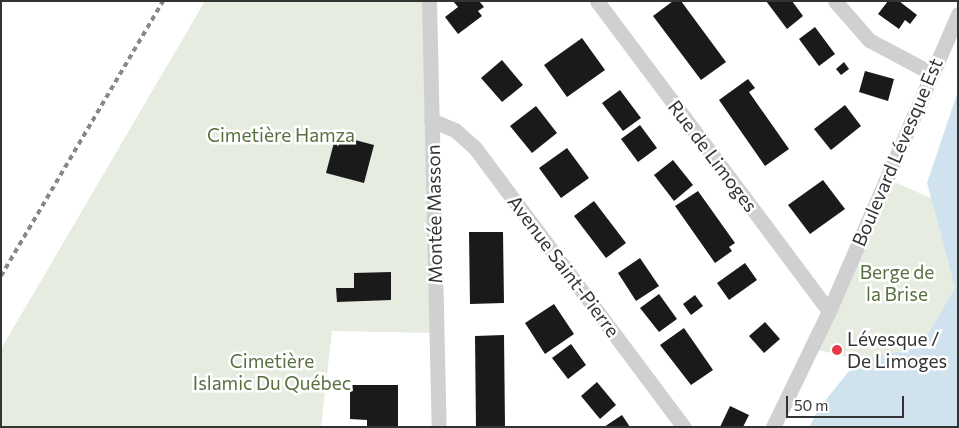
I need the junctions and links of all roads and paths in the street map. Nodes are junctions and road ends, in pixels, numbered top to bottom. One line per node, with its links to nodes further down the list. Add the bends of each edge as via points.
1 (429, 1): 6 (street, Montée Masson)
2 (596, 1): 7 (street, Rue de Limoges)
3 (835, 1): 5 (street, via 869,40)
4 (958, 14): 5 (street, Boulevard Lévesque Est)
5 (930, 73): 7 (street, Boulevard Lévesque Est)
6 (432, 120): 8 (street, Montée Masson); 9 (street, Avenue Saint-Pierre, via 455,130 475,148)
7 (829, 311): 10 (street, Boulevard Lévesque Est)
8 (439, 427)
9 (684, 427)
10 (773, 427)

